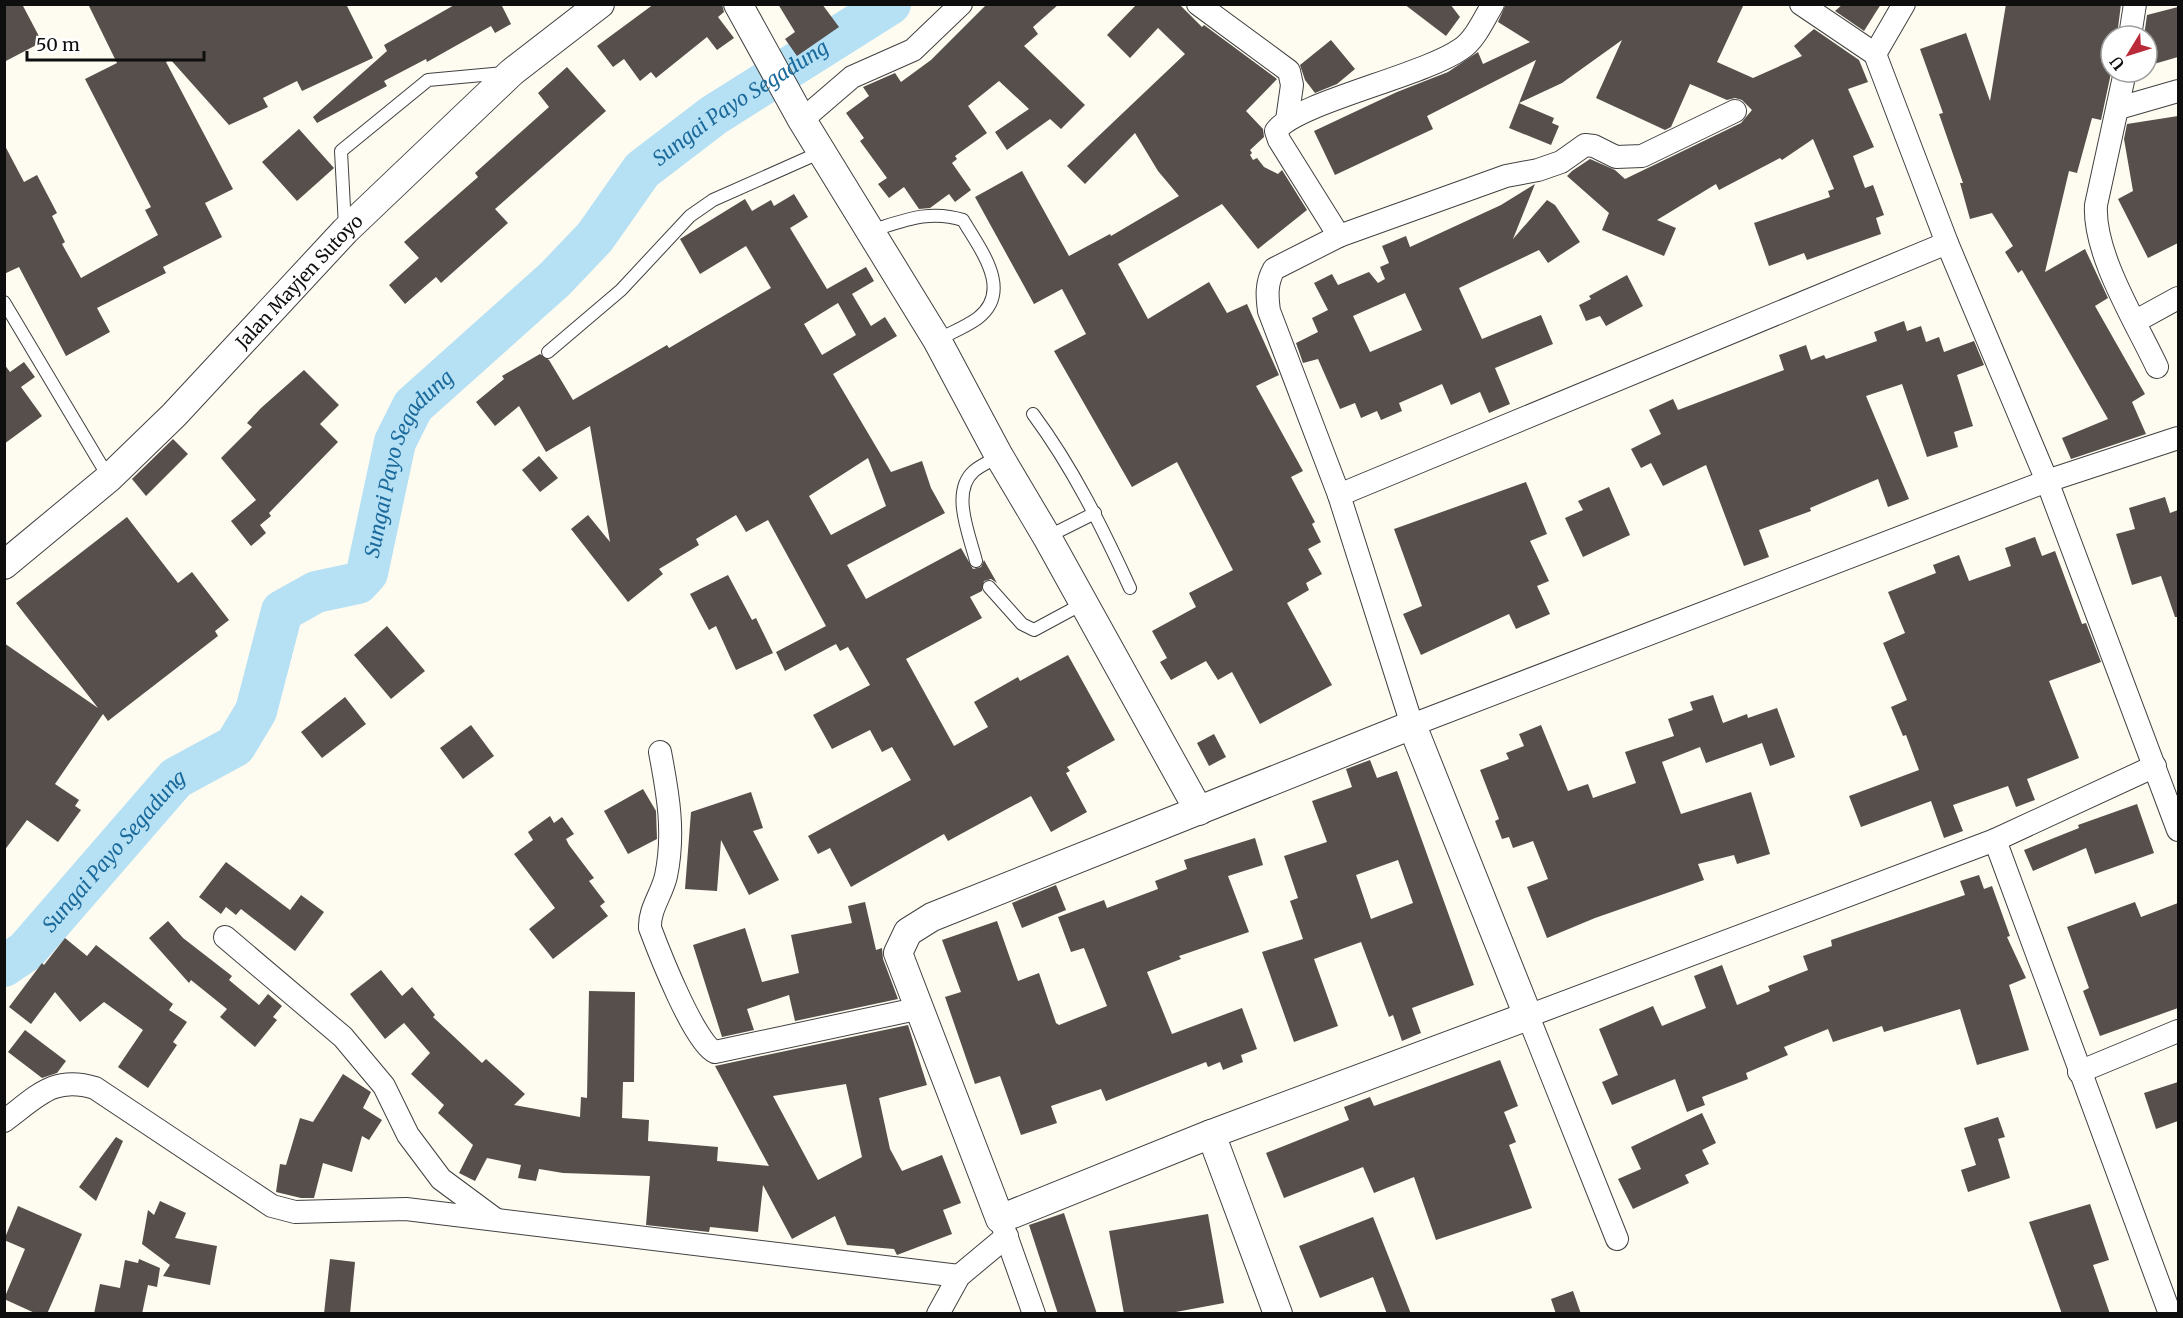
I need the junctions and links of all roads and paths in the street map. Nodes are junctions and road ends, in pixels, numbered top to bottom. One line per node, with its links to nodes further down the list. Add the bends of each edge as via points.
1 (600, 4): 11 (street, Jalan Mayjen Sutoyo)
2 (738, 4): 16 (street)
3 (961, 4): 16 (street, via 913,50 852,77)
4 (1493, 4): 17 (street, via 1463,48 1439,62)
5 (1801, 4): 10 (street)
6 (1904, 4): 10 (street)
7 (2135, 4): 9 (street)
8 (1205, 6): 17 (street, via 1289,71 1292,85)
9 (2132, 24)
10 (1875, 54): 22 (street)
11 (512, 72): 19 (street, Jalan Mayjen Sutoyo); 19 (lane, via 428,80 341,151)
12 (2123, 84): 14 (street)
13 (2178, 91): 14 (street)
14 (2119, 108): 25 (street, via 2095,223 2104,256)
15 (1735, 111): 21 (street, via 1642,156 1616,157 1585,145 1561,162 1506,176)
16 (797, 112): 18 (street)
17 (1287, 120): 21 (street, via 1276,131 1279,140)
18 (821, 152): 20 (street); 27 (lane, via 713,200 690,216 621,290)
19 (345, 231): 32 (street, Jalan Mayjen Sutoyo, via 174,415)
20 (870, 231): 26 (street); 26 (lane, via 943,213 963,220 992,272 991,303 978,318)
21 (1340, 236): 34 (street, via 1274,269 1267,291 1269,311)
22 (1947, 243): 33 (street); 34 (street)
23 (2178, 298): 25 (street)
24 (4, 302): 32 (lane)
25 (2136, 321): 28 (street)
26 (937, 340): 31 (street)
27 (548, 352)
28 (2157, 367)
29 (1033, 414): 35 (lane)
30 (2178, 438): 33 (street)
31 (999, 456): 36 (street); 37 (lane, via 973,472 964,488 963,504)
32 (109, 478): 38 (street, Jalan Mayjen Sutoyo)
33 (2047, 481): 42 (street); 44 (street)
34 (1339, 495): 42 (street)
35 (1095, 513): 36 (lane); 40 (lane)
36 (1047, 537): 41 (street)
37 (976, 561)
38 (4, 565)
39 (989, 587): 41 (lane, via 1022,624 1034,630)
40 (1130, 588)
41 (1084, 603): 45 (street)
42 (1412, 725): 45 (street); 50 (street)
43 (660, 752): 49 (street, via 671,814 671,842 650,928 695,1029 709,1050 764,1044)
44 (2154, 766): 46 (street); 47 (street)
45 (1199, 811): 49 (street, via 919,924 908,932 898,952)
46 (2178, 830)
47 (1995, 840): 50 (street); 52 (street)
48 (225, 938): 55 (street, via 343,1037 384,1086 408,1135 441,1179)
49 (921, 1008): 56 (street)
50 (1528, 1016): 54 (street); 57 (street)
51 (2178, 1031): 52 (street)
52 (2079, 1072): 62 (street)
53 (4, 1121): 55 (street, via 45,1091 76,1082 95,1088 272,1206 295,1212 405,1209)
54 (1211, 1134): 56 (street); 61 (street)
55 (497, 1220): 58 (street)
56 (1003, 1227): 58 (street); 60 (street)
57 (1617, 1239)
58 (959, 1276): 59 (street)
59 (938, 1314)
60 (1034, 1314)
61 (1278, 1314)
62 (2170, 1314)

